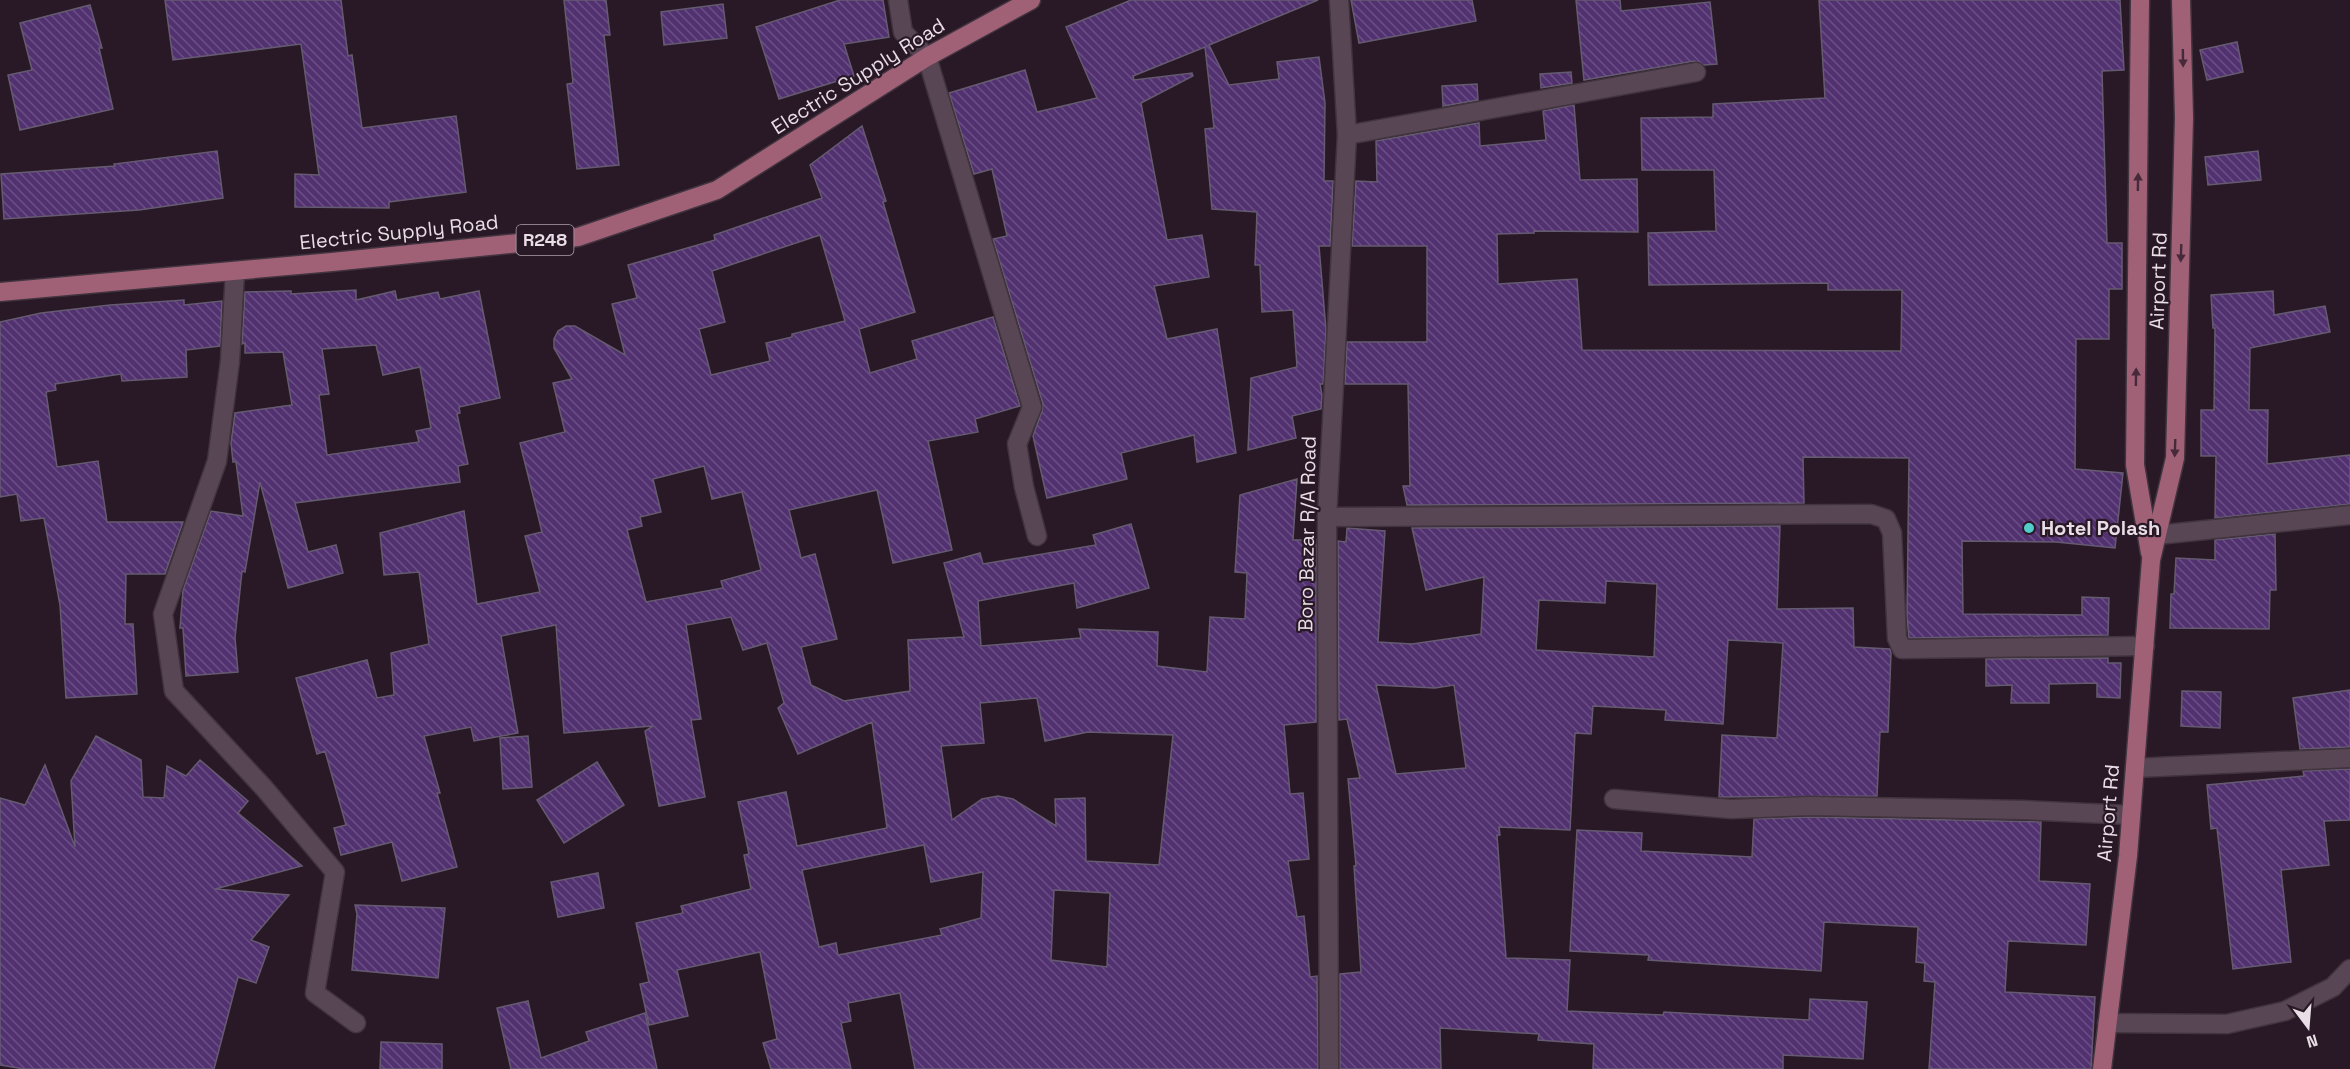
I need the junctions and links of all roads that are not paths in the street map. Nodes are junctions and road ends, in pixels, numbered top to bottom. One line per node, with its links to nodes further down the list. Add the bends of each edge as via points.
1 (898, 0): 6 (street, via 903,32)
2 (1031, 0): 6 (main road, Electric Supply Road / R248)
3 (1339, 0): 8 (street, Boro Bazar R/A Road)
4 (2140, 0): 15 (main road, Airport Rd, one-way to 4, via 2135,465)
5 (2181, 0): 13 (main road, Airport Rd, one-way to 13, via 2184,118 2175,458)
6 (927, 57): 9 (main road, Electric Supply Road / R248, via 717,190 578,237); 14 (street, via 1032,407 1017,444)
7 (1696, 72): 8 (street)
8 (1347, 135): 12 (street, Boro Bazar R/A Road)
9 (235, 271): 10 (main road, Electric Supply Road / R248); 22 (street, via 230,360 217,461 163,614 174,691 335,872 315,993)
10 (0, 292)
11 (2350, 515): 13 (street)
12 (1327, 517): 16 (street, via 1871,514 1886,519 1892,533 1897,638 1902,649); 24 (street, Boro Bazar R/A Road)
13 (2157, 535): 15 (main road, Airport Rd)
14 (1037, 536)
15 (2151, 560): 16 (main road, Airport Rd)
16 (2145, 646): 18 (main road, Airport Rd)
17 (2350, 758): 18 (street)
18 (2135, 768): 20 (main road, Airport Rd)
19 (1614, 799): 20 (street, via 1731,809 1925,808)
20 (2131, 816): 23 (main road, Airport Rd)
21 (2350, 969): 23 (street, via 2333,987 2266,1016 2227,1024)
22 (356, 1023)
23 (2107, 1023): 25 (main road, Airport Rd)
24 (1329, 1069)
25 (2102, 1069)

